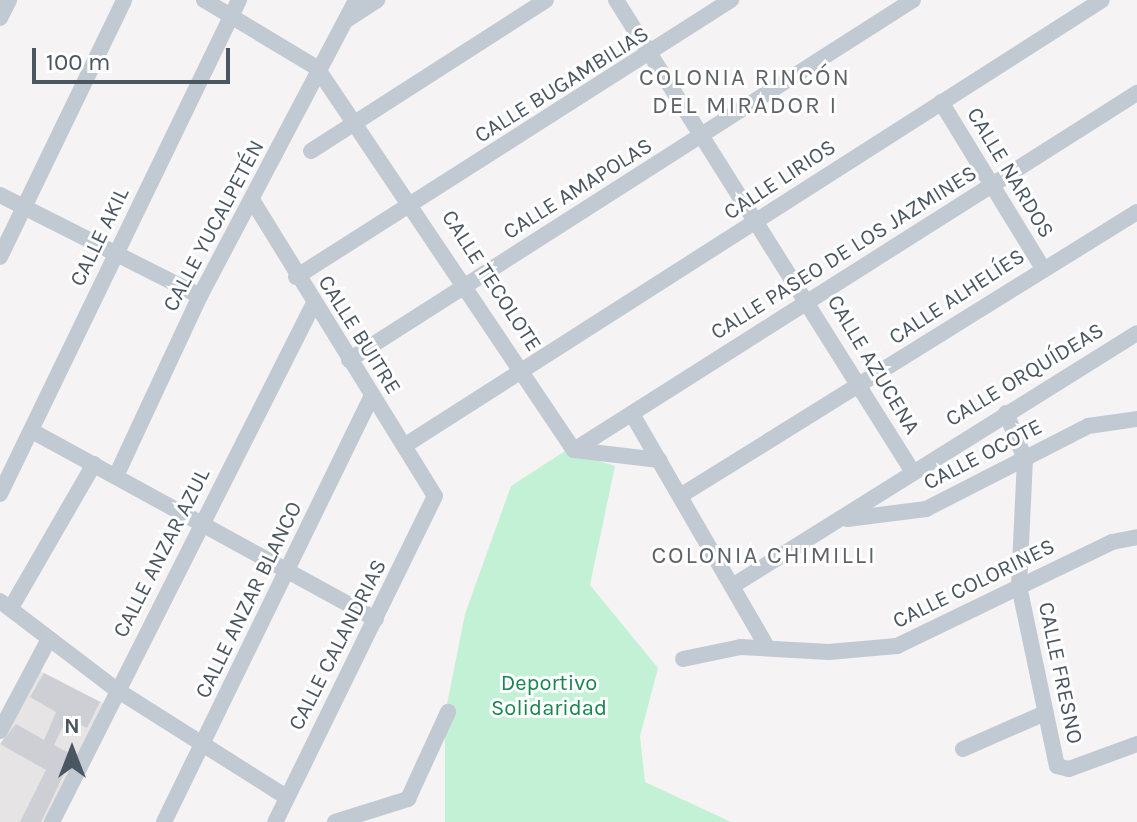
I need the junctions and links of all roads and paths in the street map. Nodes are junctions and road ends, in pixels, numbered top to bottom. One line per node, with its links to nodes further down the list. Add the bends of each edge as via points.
1 (9, 0): 12 (street)
2 (124, 0): 25 (street)
3 (204, 0): 11 (street)
4 (356, 0): 13 (street, CALLE YUCALPETÉN)
5 (377, 0): 13 (street)
6 (546, 0): 18 (street)
7 (616, 0): 14 (street, CALLE AZUCENA)
8 (731, 0): 14 (street, CALLE BUGAMBILIAS)
9 (913, 0): 19 (street, CALLE AMAPOLAS)
10 (1102, 0): 17 (street, CALLE LIRIOS)
11 (235, 7): 15 (street); 28 (street, CALLE AKIL)
12 (0, 18)
13 (346, 20): 15 (street, CALLE YUCALPETÉN)
14 (652, 55): 19 (street, CALLE AZUCENA); 24 (street, CALLE BUGAMBILIAS)
15 (317, 68): 18 (street, CALLE TECOLOTE); 23 (street, CALLE YUCALPETÉN)
16 (1137, 93): 21 (street, CALLE PASEO DE LOS JAZMINES)
17 (941, 102): 21 (street, CALLE NARDOS); 27 (street, CALLE LIRIOS)
18 (357, 120): 20 (street); 24 (street, CALLE TECOLOTE)
19 (705, 135): 27 (street, CALLE AZUCENA); 32 (street, CALLE AMAPOLAS)
20 (311, 151)
21 (992, 186): 30 (street, CALLE NARDOS); 34 (street, CALLE PASEO DE LOS JAZMINES)
22 (0, 195): 25 (street)
23 (254, 203): 31 (street, CALLE BUITRE); 33 (street, CALLE YUCALPETÉN)
24 (414, 203): 31 (street, CALLE BUGAMBILIAS); 32 (street, CALLE TECOLOTE)
25 (25, 206): 28 (street); 29 (street)
26 (1137, 212): 30 (street, CALLE ALHELÍES)
27 (758, 221): 34 (street, CALLE AZUCENA); 38 (street, CALLE LIRIOS)
28 (116, 253): 33 (street); 44 (street, CALLE AKIL)
29 (0, 257)
30 (1042, 267): 39 (street, CALLE ALHELÍES)
31 (296, 277): 35 (street, CALLE BUITRE)
32 (468, 284): 37 (street, CALLE AMAPOLAS); 38 (street, CALLE TECOLOTE)
33 (200, 296): 51 (street, CALLE YUCALPETÉN)
34 (808, 302): 39 (street, CALLE AZUCENA); 42 (street, CALLE PASEO DE LOS JAZMINES)
35 (313, 305): 37 (street, CALLE BUITRE); 56 (street, CALLE ANZAR AZUL)
36 (1137, 333): 41 (street, CALLE ORQUÍDEAS)
37 (349, 360): 40 (street, CALLE BUITRE)
38 (521, 367): 45 (street, CALLE LIRIOS); 46 (street, CALLE TECOLOTE)
39 (859, 388): 50 (street, CALLE AZUCENA); 54 (street, CALLE ALHELÍES)
40 (371, 397): 45 (street, CALLE BUITRE); 58 (street, CALLE ANZAR BLANCO)
41 (1006, 413): 47 (street, CALLE FRESNO); 50 (street, CALLE ORQUÍDEAS)
42 (632, 414): 46 (street, CALLE PASEO DE LOS JAZMINES); 48 (street)
43 (1137, 419): 47 (street, CALLE OCOTE, via 1088,426)
44 (32, 431): 49 (street); 53 (street, CALLE AKIL)
45 (404, 446): 52 (street, CALLE BUITRE)
46 (574, 450): 48 (street)
47 (1025, 459): 55 (street, CALLE OCOTE, via 926,509); 60 (street, CALLE FRESNO)
48 (659, 460): 54 (street)
49 (94, 464): 51 (street); 61 (street)
50 (911, 469): 55 (street, CALLE ORQUÍDEAS)
51 (116, 476): 56 (street)
52 (432, 486): 62 (street, CALLE CALANDRIAS, via 433,505)
53 (0, 494)
54 (680, 496): 59 (street)
55 (845, 520): 59 (street, CALLE ORQUÍDEAS)
56 (202, 523): 58 (street); 66 (street, CALLE ANZAR AZUL)
57 (1137, 537): 60 (street, CALLE COLORINES, via 1112,542)
58 (289, 571): 62 (street); 70 (street, CALLE ANZAR BLANCO)
59 (734, 585): 64 (street)
60 (1019, 586): 64 (street, CALLE COLORINES, via 897,646 829,652); 68 (street, CALLE FRESNO)
61 (6, 604): 63 (street)
62 (376, 619): 73 (street, CALLE CALANDRIAS)
63 (49, 639): 66 (street); 69 (street)
64 (767, 647): 65 (street, CALLE COLORINES)
65 (683, 659)
66 (117, 690): 70 (street); 74 (street, CALLE ANZAR AZUL)
67 (448, 712): 77 (street, via 408,799)
68 (1045, 713): 71 (street, CALLE FRESNO, via 1062,769); 72 (street)
69 (0, 731)
70 (203, 744): 73 (street); 75 (street, CALLE ANZAR BLANCO)
71 (1137, 744)
72 (963, 749)
73 (286, 797): 76 (street, CALLE CALANDRIAS)
74 (52, 822)
75 (164, 822)
76 (275, 822)
77 (335, 822)

